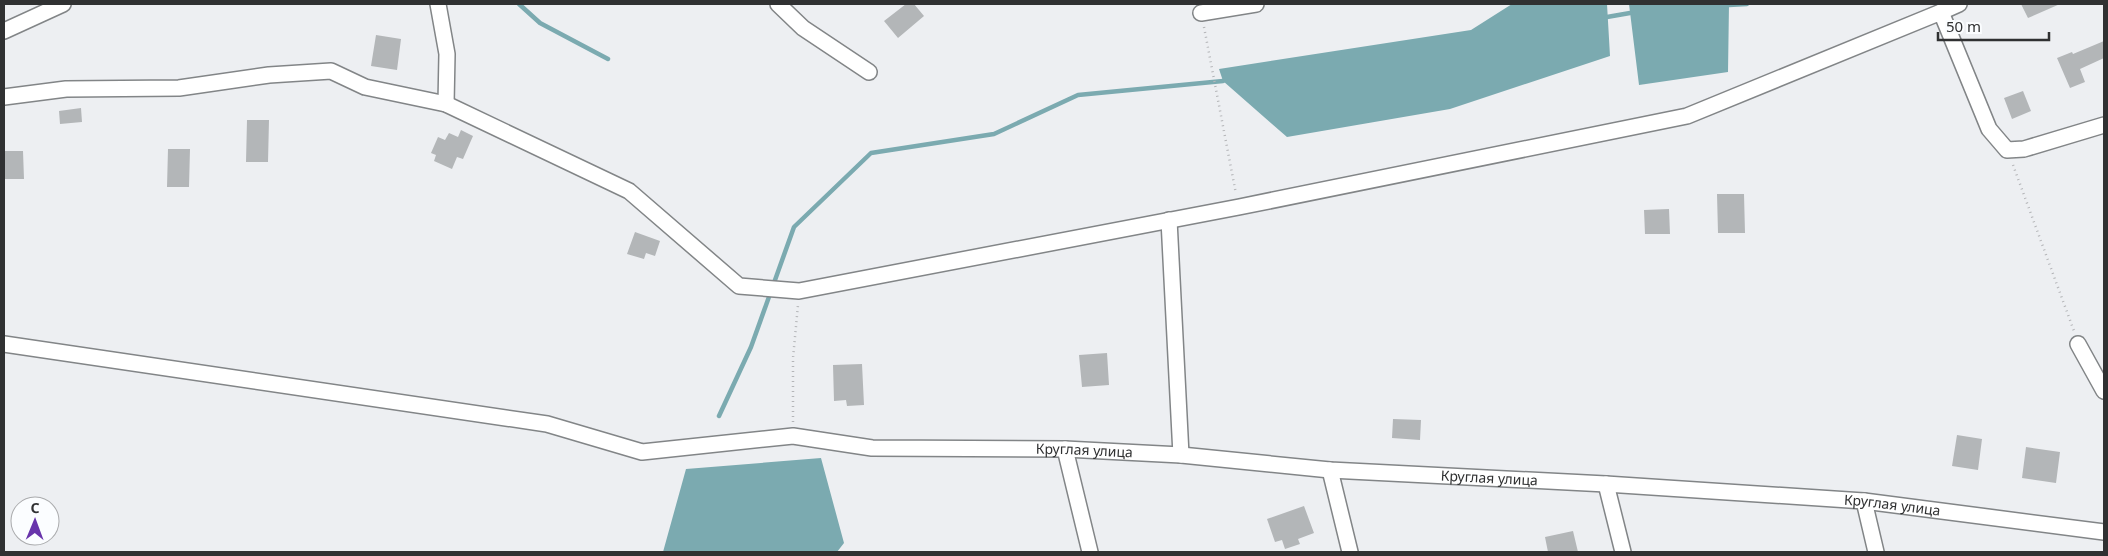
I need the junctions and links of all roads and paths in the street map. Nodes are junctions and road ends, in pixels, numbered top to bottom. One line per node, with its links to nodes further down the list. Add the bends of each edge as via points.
1 (63, 4): 8 (street)
2 (438, 4): 11 (street, via 447,54)
3 (778, 4): 9 (street, via 803,28)
4 (1256, 4): 7 (street)
5 (1959, 4): 6 (street)
6 (1941, 12): 13 (street, via 1989,129); 14 (street, via 1687,116)
7 (1202, 13): 14 (path)
8 (4, 31)
9 (869, 72)
10 (4, 97): 11 (street, via 66,89 179,88 331,70 366,88)
11 (446, 104): 16 (street, via 629,191 740,286)
12 (2104, 125): 13 (street, via 2024,149)
13 (2007, 150): 18 (path)
14 (1239, 207): 15 (street)
15 (1169, 220): 16 (street); 22 (street)
16 (800, 291): 20 (path, via 793,358)
17 (4, 344): 20 (street, Круглая улица, via 547,424 642,452)
18 (2078, 344): 19 (street)
19 (2104, 390)
20 (793, 436): 21 (street, Круглая улица, via 872,448)
21 (1065, 449): 22 (street, Круглая улица); 27 (street)
22 (1180, 455): 23 (street, Круглая улица)
23 (1330, 470): 24 (street, Круглая улица); 28 (street)
24 (1606, 484): 25 (street, Круглая улица); 29 (street)
25 (1864, 500): 26 (street, Круглая улица); 30 (street)
26 (2104, 532)
27 (1090, 552)
28 (1350, 552)
29 (1623, 552)
30 (1876, 552)

